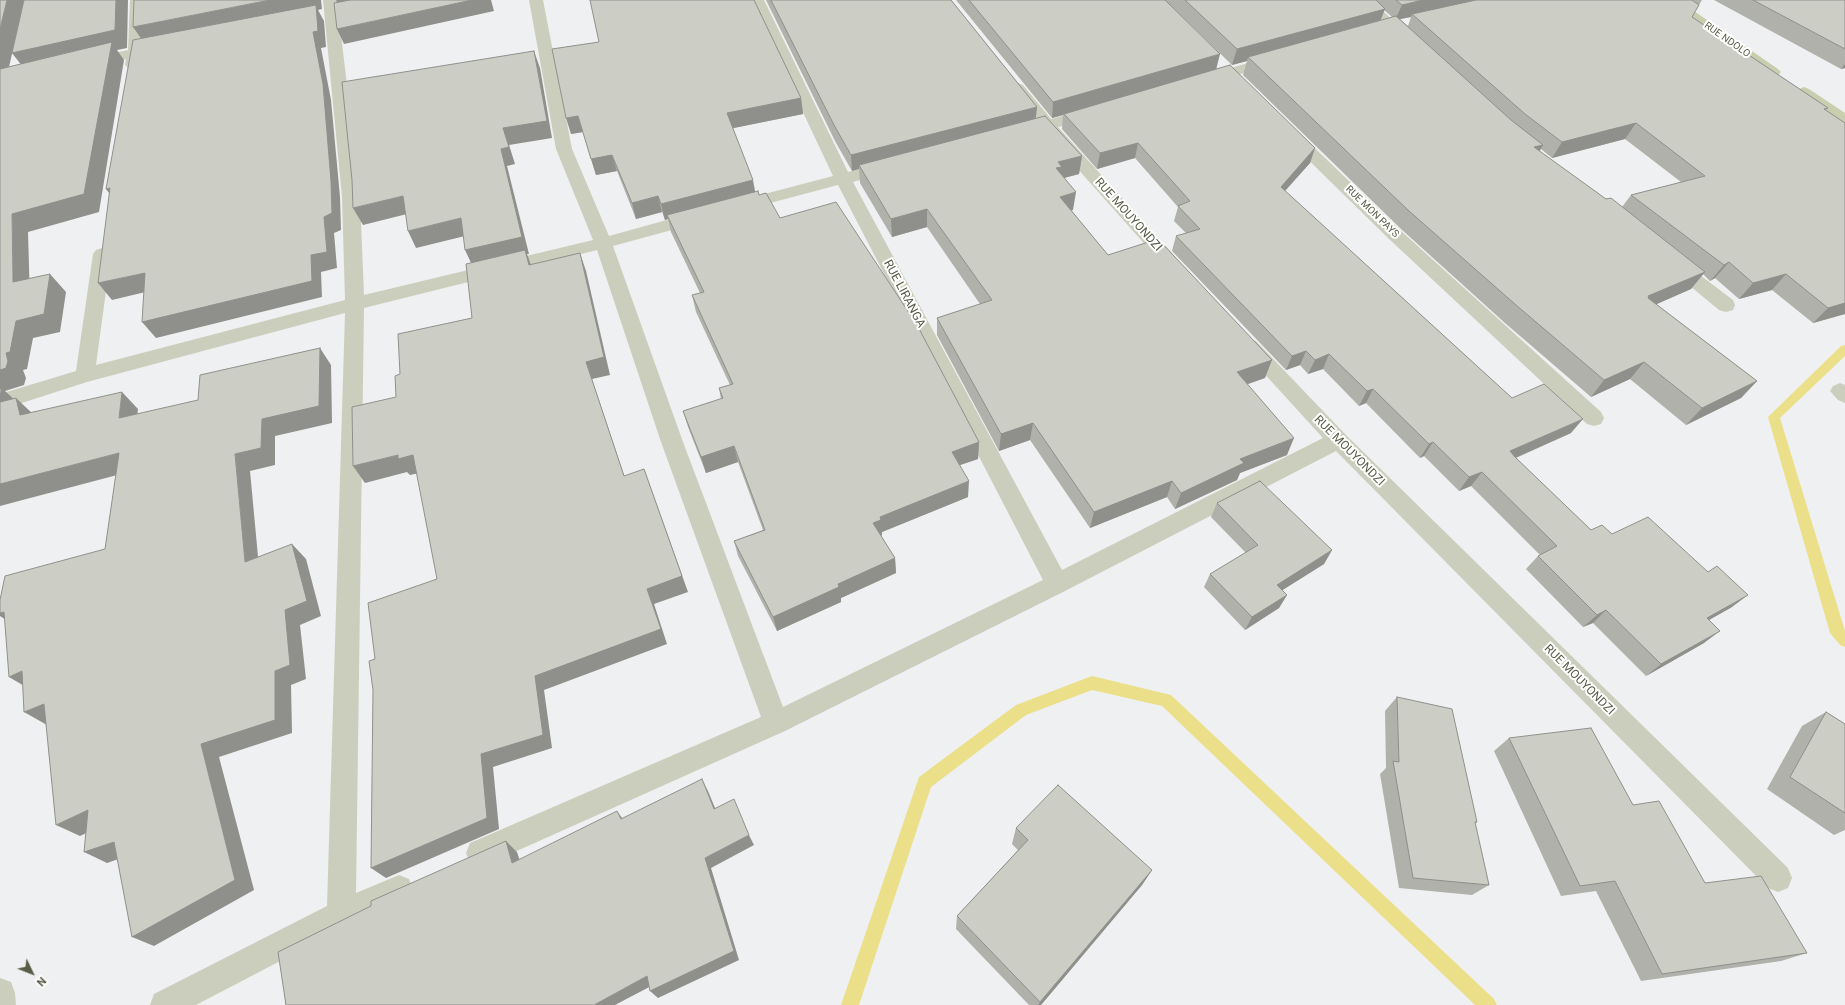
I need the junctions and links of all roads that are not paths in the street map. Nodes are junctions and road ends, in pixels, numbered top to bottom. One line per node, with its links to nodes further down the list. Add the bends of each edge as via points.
1 (137, 0): 11 (street)
2 (536, 0): 25 (street, via 564,149)
3 (757, 0): 23 (street, RUE LIRANGA)
4 (1363, 0): 8 (street)
5 (1669, 0): 18 (main road, RUE NDOLO)
6 (330, 10): 28 (street, via 351,197)
7 (1414, 22): 8 (street)
8 (1384, 29): 10 (street)
9 (174, 44): 11 (street)
10 (1415, 48)
11 (135, 52): 13 (street); 15 (street)
12 (1287, 56): 16 (street)
13 (76, 66)
14 (1003, 71): 20 (street, RUE MOUYONDZI)
15 (130, 82)
16 (1190, 84)
17 (1108, 108): 20 (street)
18 (1845, 120)
19 (1277, 121): 33 (street, RUE MON PAYS, via 1394,234)
20 (1048, 126): 21 (street); 27 (street, RUE MOUYONDZI)
21 (1010, 136)
22 (904, 163): 23 (street)
23 (843, 178): 25 (street); 35 (street, RUE LIRANGA)
24 (104, 242): 31 (street)
25 (603, 243): 28 (street); 36 (street, via 672,442)
26 (1658, 251): 29 (street)
27 (1183, 276)
28 (355, 304): 31 (street); 40 (street)
29 (1726, 305)
30 (1236, 333): 34 (street, RUE MOUYONDZI)
31 (85, 375): 32 (street)
32 (0, 402)
33 (1594, 418)
34 (1338, 440): 35 (street); 38 (street, RUE MOUYONDZI)
35 (1057, 584): 36 (street)
36 (776, 723): 37 (street)
37 (457, 863)
38 (1778, 878)
39 (421, 879): 40 (street)
40 (341, 914): 43 (street)
41 (0, 993): 42 (street)
42 (2, 1005)
43 (165, 1005)

